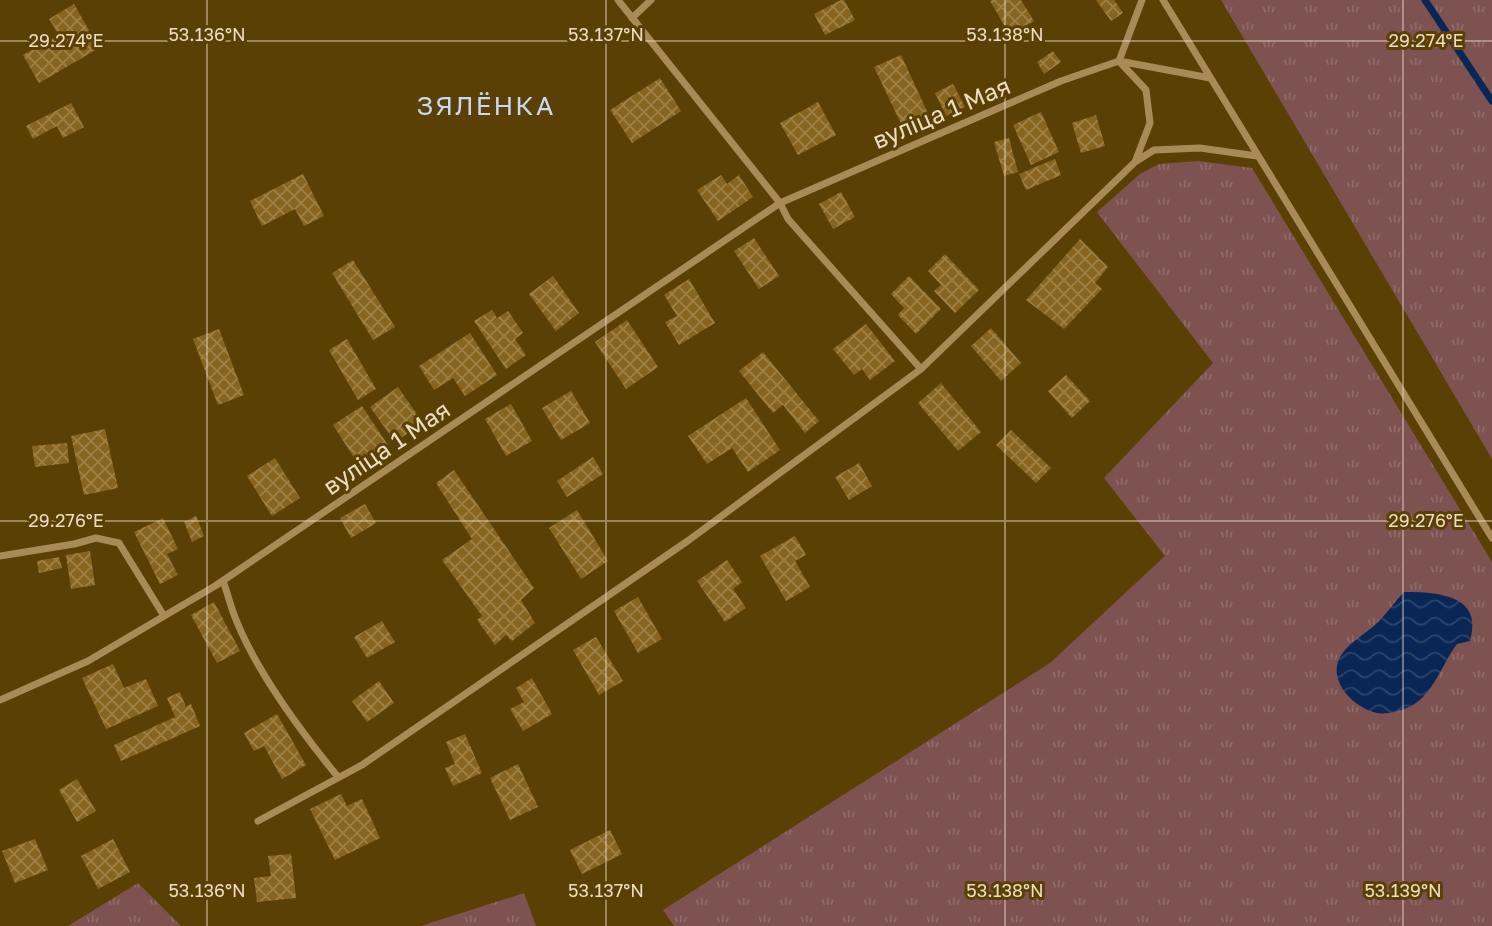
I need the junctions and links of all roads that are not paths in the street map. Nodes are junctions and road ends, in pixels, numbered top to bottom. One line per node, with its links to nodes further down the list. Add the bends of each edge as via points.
1 (618, 0): 5 (street)
2 (651, 0): 5 (street)
3 (1142, 0): 6 (street)
4 (1163, 0): 7 (street)
5 (632, 18): 10 (street)
6 (1119, 61): 7 (street, вуліца 1 Мая); 9 (street, via 1146,90 1150,123); 10 (street, вуліца 1 Мая, via 1061,81)
7 (1210, 78): 8 (street)
8 (1257, 156): 9 (street, via 1200,148 1166,149 1154,150); 12 (street)
9 (1135, 162): 11 (street)
10 (780, 203): 11 (street, via 788,219); 14 (street, вуліца 1 Мая)
11 (921, 369): 17 (street, via 690,540)
12 (1492, 538)
13 (0, 555): 15 (street, via 96,538 119,543)
14 (223, 581): 15 (street, вуліца 1 Мая); 17 (street, via 237,623 258,663 308,741)
15 (164, 616): 16 (street, вуліца 1 Мая, via 88,661)
16 (0, 700)
17 (338, 777): 18 (street)
18 (258, 821)

